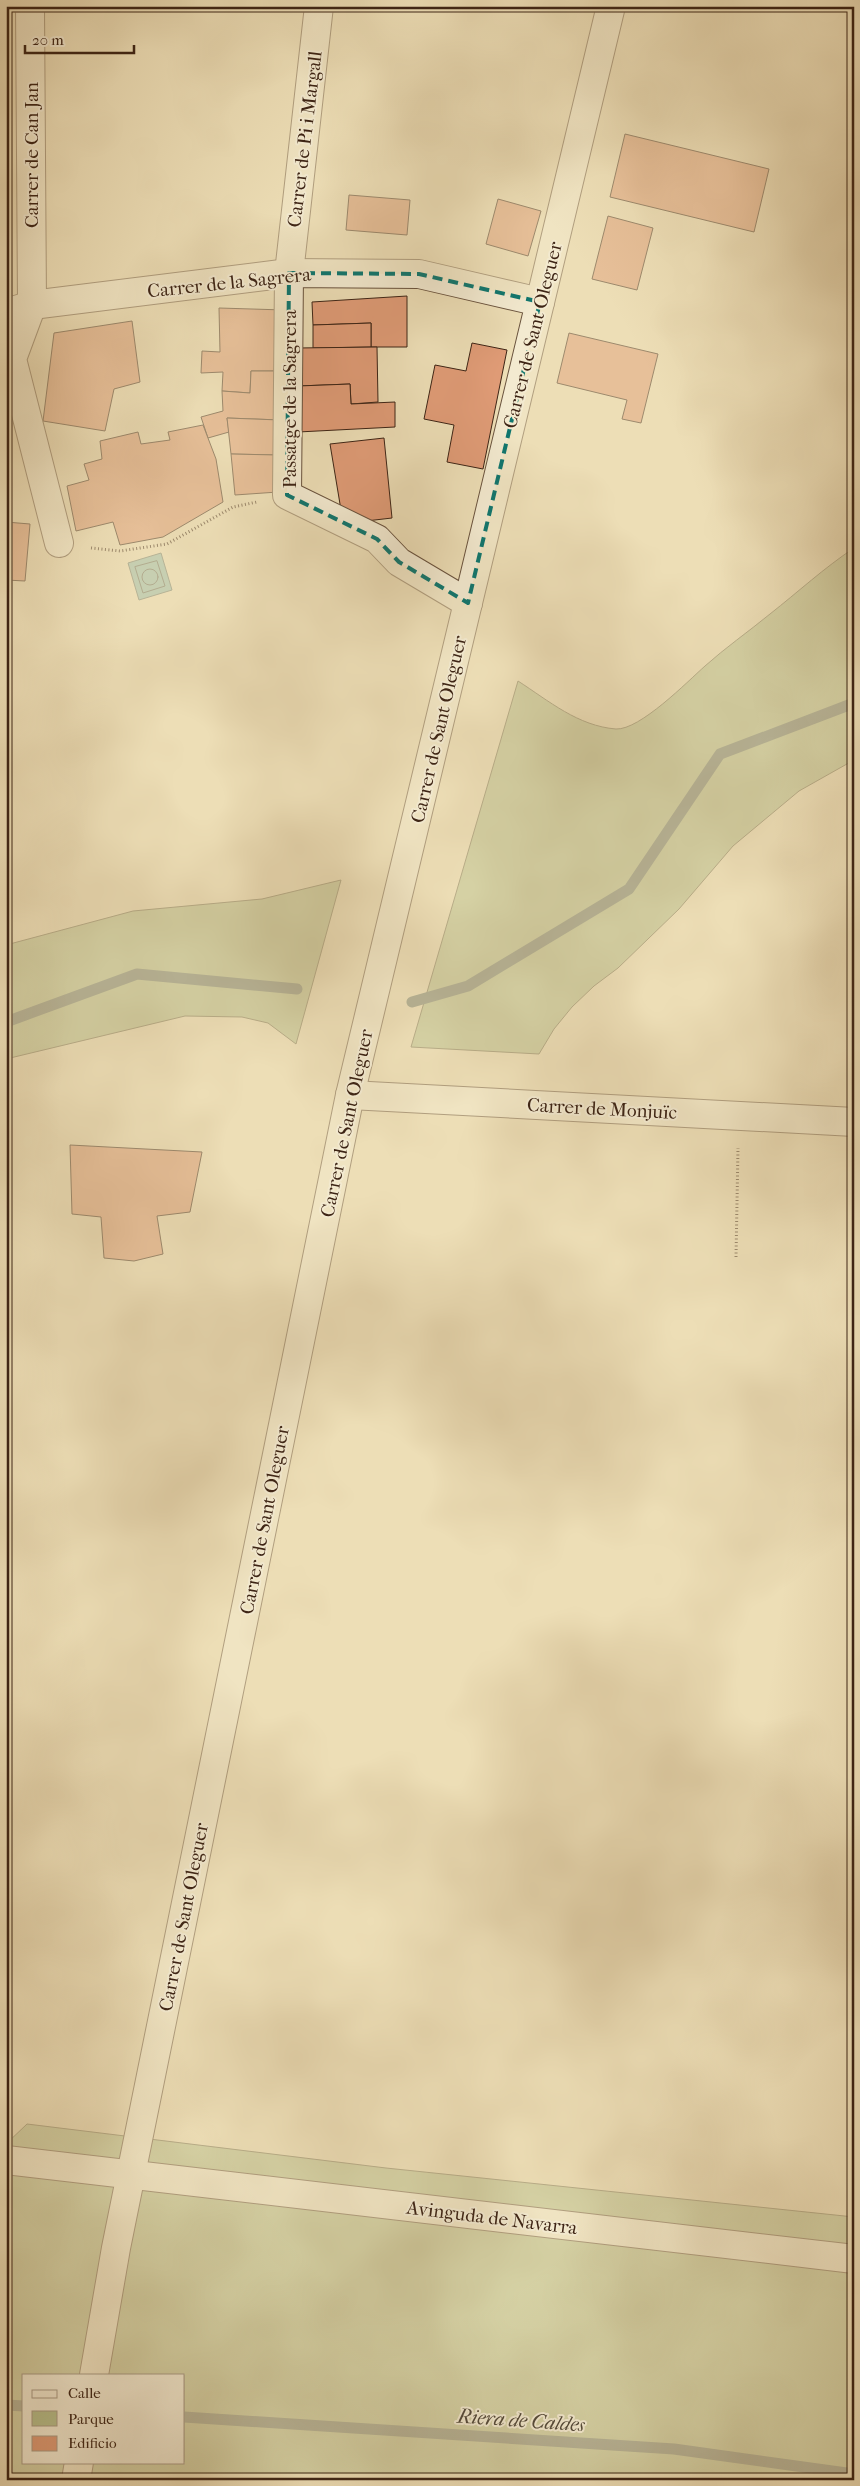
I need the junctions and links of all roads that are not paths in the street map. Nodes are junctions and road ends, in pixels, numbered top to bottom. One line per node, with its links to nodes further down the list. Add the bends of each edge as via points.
1 (30, 6): 6 (street, Carrer de Can Jan)
2 (320, 6): 4 (street, Carrer de Pi i Margall)
3 (611, 6): 5 (street, Carrer de Sant Oleguer)
4 (289, 272): 5 (street, Carrer de la Sagrera, via 419,274); 6 (street, Carrer de la Sagrera); 9 (street, Passatge de la Sagrera, via 287,495 377,540 399,562)
5 (540, 302): 9 (street, Carrer de Sant Oleguer)
6 (32, 305): 7 (street, Carrer de la Sagrera); 8 (street, via 12,359)
7 (6, 313)
8 (59, 543)
9 (468, 603): 10 (street, Carrer de Sant Oleguer)
10 (350, 1094): 11 (street, Carrer de Monjuïc); 13 (street, Carrer de Sant Oleguer)
11 (854, 1122)
12 (6, 2160): 13 (street, Avinguda de Navarra)
13 (131, 2176): 14 (street, Avinguda de Navarra); 15 (street, Carrer de Sant Oleguer)
14 (854, 2259)
15 (94, 2374)
16 (79, 2464): 17 (street)
17 (76, 2480)

